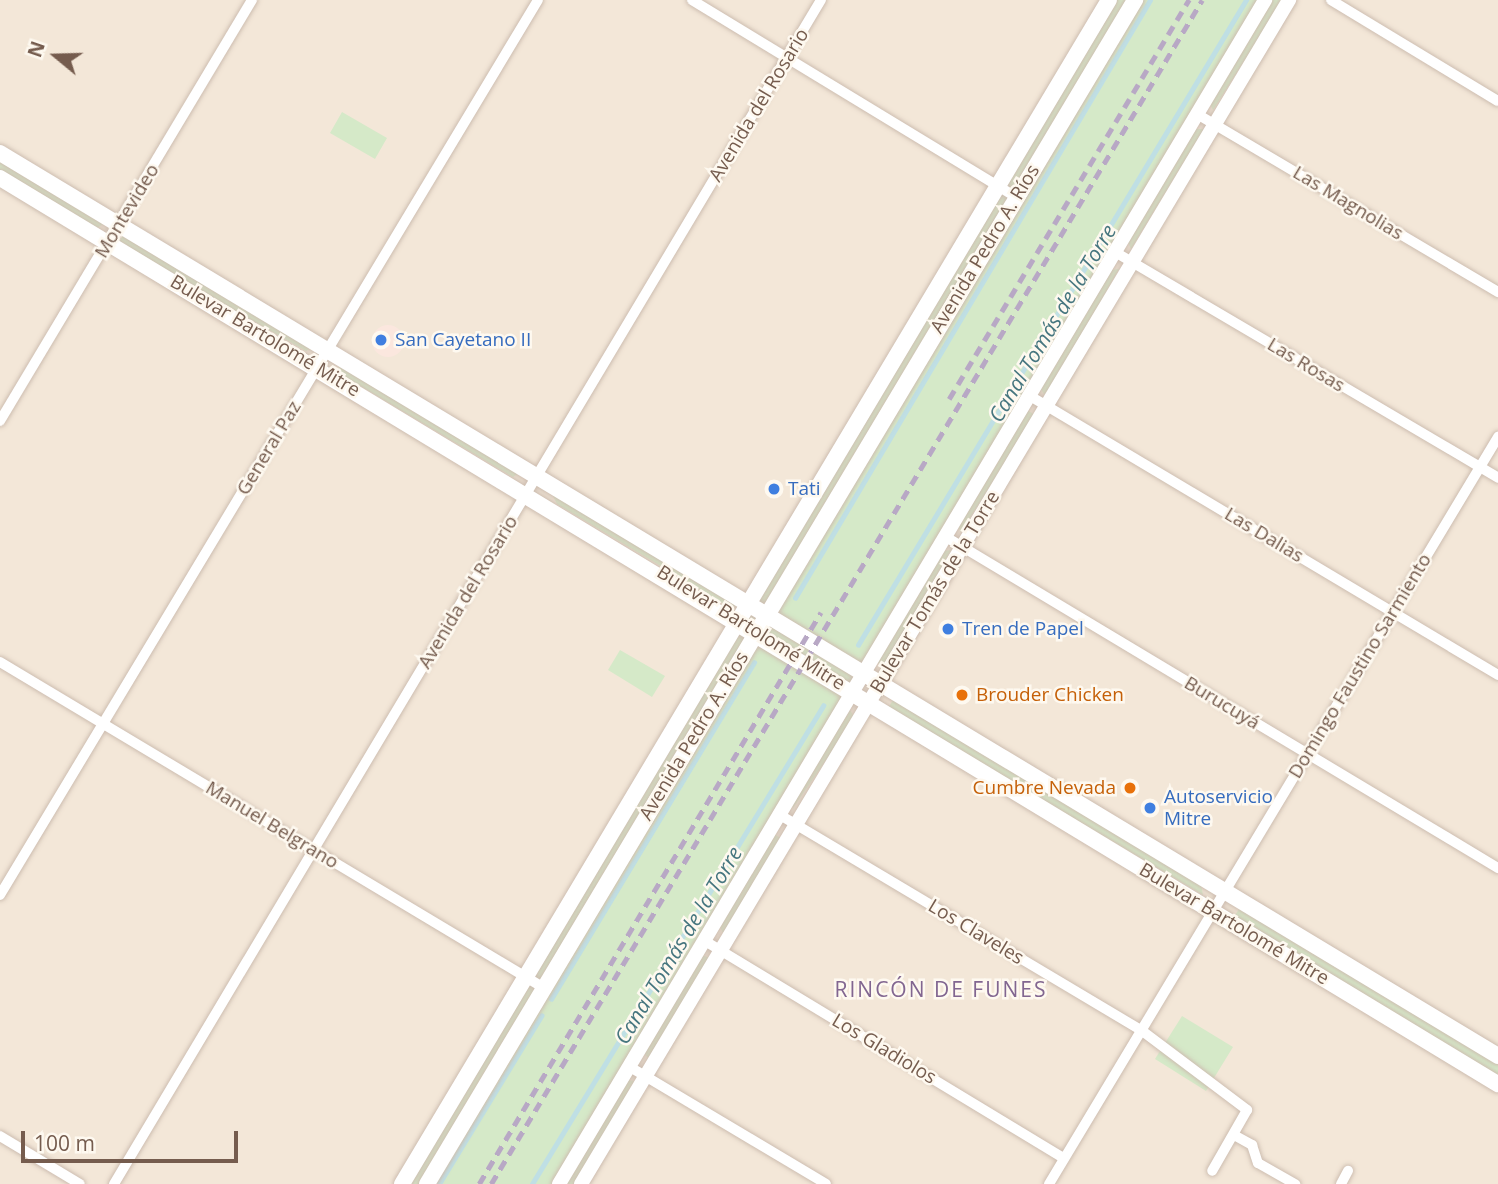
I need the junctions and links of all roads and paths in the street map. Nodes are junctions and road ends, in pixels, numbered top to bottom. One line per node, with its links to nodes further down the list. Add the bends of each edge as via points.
1 (252, 0): 18 (street, Montevideo)
2 (538, 0): 23 (street, General Paz)
3 (692, 0): 10 (street)
4 (821, 0): 10 (street, Avenida del Rosario)
5 (1109, 0): 16 (main road, Avenida Pedro A. Ríos)
6 (1135, 0): 17 (main road, Avenida Pedro A. Ríos)
7 (1265, 0): 12 (street, Bulevar Tomás de la Torre)
8 (1289, 0): 13 (street, Bulevar Tomás de la Torre)
9 (1331, 0): 11 (street)
10 (787, 58): 16 (street); 30 (street, Avenida del Rosario)
11 (1498, 101)
12 (1197, 114): 13 (street, Las Magnolias); 20 (street, Bulevar Tomás de la Torre)
13 (1214, 124): 21 (street, Bulevar Tomás de la Torre); 22 (street, Las Magnolias)
14 (0, 153): 18 (main road, Bulevar Bartolomé Mitre)
15 (0, 178): 19 (main road, Bulevar Bartolomé Mitre)
16 (998, 187): 17 (street); 35 (main road, Avenida Pedro A. Ríos)
17 (1016, 197): 37 (main road, Avenida Pedro A. Ríos)
18 (119, 224): 19 (street, Montevideo); 23 (main road, Bulevar Bartolomé Mitre)
19 (108, 243): 24 (main road, Bulevar Bartolomé Mitre); 27 (street, Montevideo)
20 (1115, 252): 21 (street, Las Rosas); 25 (street, Bulevar Tomás de la Torre)
21 (1131, 262): 26 (street, Bulevar Tomás de la Torre); 29 (street, Las Rosas)
22 (1498, 292)
23 (328, 349): 24 (street, General Paz); 30 (main road, Bulevar Bartolomé Mitre)
24 (317, 368): 32 (main road, Bulevar Bartolomé Mitre); 46 (street, General Paz)
25 (1030, 396): 26 (street, Las Dalias); 33 (street, Bulevar Tomás de la Torre)
26 (1046, 405): 34 (street, Bulevar Tomás de la Torre); 36 (street, Las Dalias)
27 (0, 421)
28 (1498, 437): 29 (street, Domingo Faustino Sarmiento)
29 (1479, 467): 31 (street, Las Rosas); 36 (street, Domingo Faustino Sarmiento)
30 (538, 474): 32 (street, Avenida del Rosario); 35 (main road, Bulevar Bartolomé Mitre)
31 (1498, 478)
32 (527, 493): 38 (main road, Bulevar Bartolomé Mitre); 50 (street, Avenida del Rosario)
33 (946, 537): 34 (street, Burucuyá); 41 (street, Bulevar Tomás de la Torre)
34 (962, 547): 43 (street, Bulevar Tomás de la Torre); 47 (street, Burucuyá)
35 (751, 601): 37 (main road, Bulevar Bartolomé Mitre); 38 (main road, Avenida Pedro A. Ríos)
36 (1392, 612): 42 (street, Las Dalias); 47 (street, Domingo Faustino Sarmiento)
37 (768, 613): 39 (main road, Avenida Pedro A. Ríos); 41 (main road, Bulevar Bartolomé Mitre)
38 (740, 620): 39 (main road, Bulevar Bartolomé Mitre); 57 (main road, Avenida Pedro A. Ríos)
39 (757, 631): 44 (main road, Bulevar Bartolomé Mitre); 58 (main road, Avenida Pedro A. Ríos)
40 (0, 662): 46 (street, Manuel Belgrano)
41 (862, 675): 43 (main road, Bulevar Bartolomé Mitre); 44 (street, Bulevar Tomás de la Torre)
42 (1498, 675)
43 (880, 685): 45 (street, Bulevar Tomás de la Torre); 52 (main road, Bulevar Bartolomé Mitre)
44 (853, 692): 45 (main road, Bulevar Bartolomé Mitre); 48 (street, Bulevar Tomás de la Torre)
45 (868, 704): 49 (street, Bulevar Tomás de la Torre); 54 (main road, Bulevar Bartolomé Mitre)
46 (103, 724): 50 (street, Manuel Belgrano); 53 (street, General Paz)
47 (1307, 754): 51 (street, Burucuyá); 52 (street, Domingo Faustino Sarmiento)
48 (780, 815): 49 (street, Los Claveles); 55 (street, Bulevar Tomás de la Torre)
49 (796, 825): 56 (street, Bulevar Tomás de la Torre); 59 (street, Los Claveles)
50 (314, 850): 57 (street, Manuel Belgrano); 70 (street, Avenida del Rosario)
51 (1498, 868)
52 (1224, 891): 54 (street, Domingo Faustino Sarmiento); 60 (main road, Bulevar Bartolomé Mitre)
53 (0, 895)
54 (1212, 911): 59 (street, Domingo Faustino Sarmiento); 63 (main road, Bulevar Bartolomé Mitre)
55 (705, 941): 56 (street, Los Gladiolos); 61 (street, Bulevar Tomás de la Torre)
56 (723, 951): 62 (street, Bulevar Tomás de la Torre); 66 (street, Los Gladiolos)
57 (526, 977): 58 (street, Manuel Belgrano); 71 (main road, Avenida Pedro A. Ríos)
58 (544, 988): 72 (main road, Avenida Pedro A. Ríos)
59 (1141, 1030): 64 (street, Los Claveles, via 1247,1111); 66 (street, Domingo Faustino Sarmiento)
60 (1498, 1056)
61 (630, 1067): 62 (street); 73 (street, Bulevar Tomás de la Torre)
62 (647, 1077): 74 (street, Bulevar Tomás de la Torre); 75 (street)
63 (1498, 1084)
64 (1234, 1135): 67 (street); 77 (street, via 1252,1145 1258,1163)
65 (0, 1136): 69 (street)
66 (1064, 1158): 76 (street, Domingo Faustino Sarmiento)
67 (1212, 1171)
68 (1348, 1171): 78 (street)
69 (80, 1184)
70 (114, 1184)
71 (402, 1184)
72 (427, 1184)
73 (559, 1184)
74 (581, 1184)
75 (827, 1184)
76 (1049, 1184)
77 (1295, 1184)
78 (1340, 1184)

